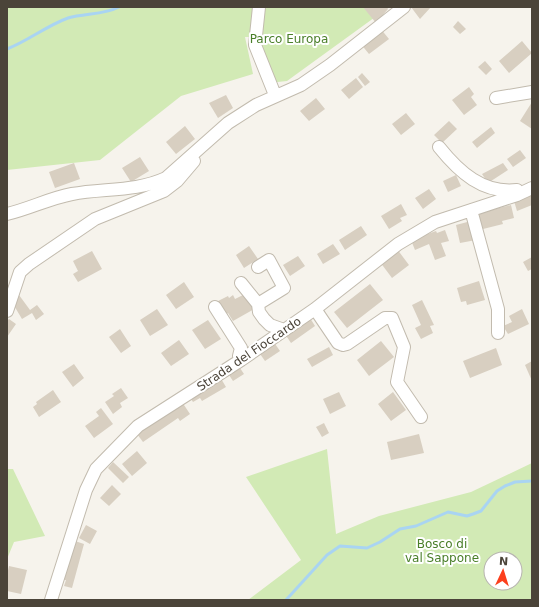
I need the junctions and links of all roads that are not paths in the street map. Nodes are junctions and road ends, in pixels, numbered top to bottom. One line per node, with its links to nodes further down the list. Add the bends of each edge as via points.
1 (259, 7): 4 (street, via 255,45)
2 (404, 7): 4 (street, via 306,81)
3 (532, 92): 5 (street)
4 (275, 95): 6 (street, via 228,122)
5 (496, 98)
6 (212, 136): 10 (street, via 166,178 155,183 117,190 70,194); 16 (street, via 184,172 164,192 94,219 29,264 20,272)
7 (439, 147): 8 (street, Strada del Fioccardo, via 456,168 494,190)
8 (532, 188): 9 (street, Strada del Fioccardo)
9 (471, 210): 15 (street, Strada del Fioccardo, via 435,222 398,244); 18 (street, via 498,309)
10 (7, 214)
11 (258, 267): 13 (street, via 269,260 284,288)
12 (242, 283): 13 (street)
13 (258, 304): 17 (street, via 259,312 270,325)
14 (215, 307): 19 (street, via 241,348)
15 (315, 309): 17 (street, Strada del Fioccardo); 20 (street, via 342,345 384,318 392,318 404,347 397,382)
16 (7, 311)
17 (284, 330): 19 (street, Strada del Fioccardo)
18 (498, 333)
19 (241, 360): 21 (street, Strada del Fioccardo, via 138,426 96,469 86,490)
20 (421, 417)
21 (51, 600)

